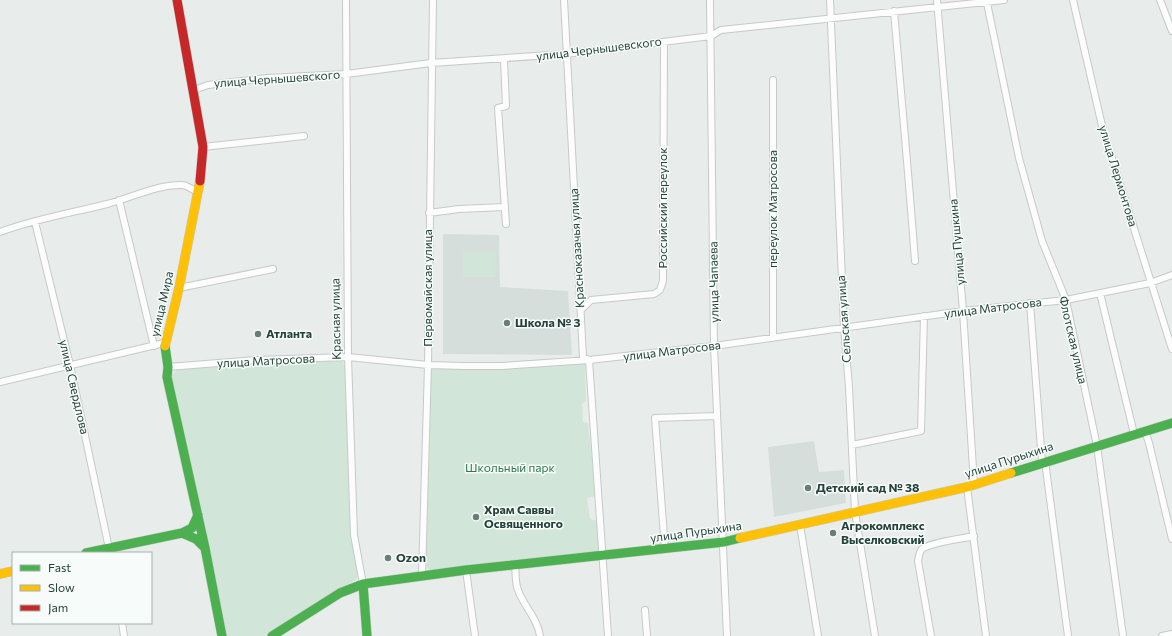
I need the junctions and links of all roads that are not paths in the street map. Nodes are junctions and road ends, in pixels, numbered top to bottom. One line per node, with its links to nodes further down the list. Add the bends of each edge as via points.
1 (177, 0): 23 (street, улица Мира)
2 (346, 0): 21 (street, Красная улица)
3 (433, 0): 20 (street, Первомайская улица)
4 (564, 0): 18 (street, Красноказачья улица)
5 (710, 0): 16 (street, улица Чапаева)
6 (830, 0): 14 (street, Сельская улица)
7 (937, 0): 12 (street, улица Пушкина)
8 (1004, 0): 11 (street, улица Чернышевского)
9 (1073, 0): 36 (street, улица Лермонтова, via 1103,130)
10 (1160, 0): 15 (street)
11 (987, 3): 12 (street, улица Чернышевского); 39 (street, Флотская улица, via 1019,158 1042,241)
12 (938, 7): 13 (street, улица Чернышевского); 42 (street, улица Пушкина)
13 (894, 11): 14 (street, улица Чернышевского); 33 (street)
14 (830, 18): 16 (street, улица Чернышевского, via 721,30); 44 (street, Сельская улица)
15 (1172, 31)
16 (711, 36): 17 (street, улица Чернышевского); 48 (street, улица Чапаева)
17 (664, 42): 18 (street, улица Чернышевского); 41 (street, Российский переулок, via 663,281 660,290 654,294 591,300)
18 (566, 54): 19 (street, улица Чернышевского); 41 (street, Красноказачья улица)
19 (504, 59): 20 (street, улица Чернышевского); 28 (street, via 506,106 498,108)
20 (431, 63): 21 (street, улица Чернышевского); 29 (street, Первомайская улица)
21 (346, 74): 23 (street, улица Чернышевского, via 267,78 208,85); 50 (street, Красная улица)
22 (773, 80): 45 (street, переулок Матросова)
23 (194, 90): 25 (street, улица Мира)
24 (304, 136): 25 (street)
25 (203, 147): 26 (street, улица Мира, via 202,170)
26 (197, 192): 27 (street, via 186,185 179,185 140,192); 37 (street, улица Мира)
27 (119, 200): 30 (street); 47 (street, улица Мира)
28 (505, 207): 29 (street); 31 (street)
29 (429, 213): 53 (street, Первомайская улица)
30 (34, 222): 32 (street); 52 (street, улица Свердлова)
31 (506, 224)
32 (0, 232)
33 (915, 261)
34 (273, 269): 37 (street)
35 (1172, 275): 36 (street, улица Матросова)
36 (1150, 283): 38 (street, улица Матросова); 49 (street, улица Лермонтова)
37 (179, 288): 46 (street, улица Мира)
38 (1100, 293): 39 (street, улица Матросова); 59 (street)
39 (1066, 300): 40 (street, улица Матросова); 61 (street, Флотская улица)
40 (1030, 304): 42 (street, улица Матросова); 62 (street)
41 (581, 310): 51 (street, Красноказачья улица, via 584,357)
42 (964, 311): 43 (street, улица Матросова); 63 (street, улица Пушкина, via 974,463)
43 (924, 316): 44 (street, улица Матросова); 60 (street, via 921,431)
44 (844, 328): 45 (street, улица Матросова); 60 (street, Сельская улица)
45 (773, 338): 48 (street, улица Матросова)
46 (164, 343): 47 (street); 54 (street, улица Мира)
47 (154, 346): 52 (street)
48 (714, 346): 51 (street, улица Матросова); 56 (street, улица Чапаева)
49 (1172, 349)
50 (348, 357): 53 (street, улица Матросова); 54 (street, улица Матросова, via 256,360); 81 (street, Красная улица, via 354,535)
51 (589, 360): 53 (street, улица Матросова, via 502,366); 75 (street, Красноказачья улица)
52 (70, 365): 55 (street); 73 (street, улица Свердлова)
53 (428, 365): 80 (street, Первомайская улица)
54 (168, 367): 65 (street, улица Мира, via 167,377)
55 (0, 382)
56 (717, 416): 70 (street, улица Чапаева); 72 (street, via 655,418)
57 (1172, 422): 58 (street, улица Пурыхина)
58 (1145, 431): 59 (street, улица Пурыхина); 69 (street)
59 (1134, 434): 61 (street, улица Пурыхина)
60 (852, 445): 64 (street, Сельская улица)
61 (1097, 446): 62 (street, улица Пурыхина); 99 (street, Флотская улица)
62 (1043, 462): 63 (street, улица Пурыхина); 98 (street)
63 (971, 485): 64 (street, улица Пурыхина); 68 (street, улица Пушкина)
64 (855, 512): 66 (street, улица Пурыхина); 95 (street, Сельская улица)
65 (198, 515): 67 (street, via 192,528); 71 (street, улица Мира)
66 (800, 525): 70 (street, улица Пурыхина); 94 (street)
67 (182, 533): 71 (street, via 196,539); 73 (street)
68 (974, 536): 96 (street, via 930,546 922,549 919,554 918,561); 97 (street, улица Пушкина)
69 (1172, 539)
70 (724, 542): 72 (street, улица Пурыхина); 93 (street, улица Чапаева)
71 (205, 548): 86 (street, улица Мира)
72 (665, 549): 75 (street, улица Пурыхина)
73 (110, 550): 74 (street)
74 (94, 552)
75 (604, 555): 76 (street, улица Пурыхина); 91 (street, Красноказачья улица)
76 (515, 565): 78 (street, улица Пурыхина); 90 (street, via 517,588 531,616 539,625)
77 (12, 570): 79 (street)
78 (466, 570): 80 (street, улица Пурыхина); 89 (street)
79 (0, 574)
80 (422, 576): 81 (street, улица Пурыхина)
81 (362, 584): 87 (street, улица Пурыхина, via 340,593); 88 (street, Красная улица)
82 (645, 610): 92 (street)
83 (122, 624): 85 (street)
84 (1172, 634): 100 (street)
85 (124, 636)
86 (222, 636)
87 (272, 636)
88 (367, 636)
89 (476, 636)
90 (540, 636)
91 (608, 636)
92 (647, 636)
93 (727, 636)
94 (818, 636)
95 (875, 636)
96 (931, 636)
97 (986, 636)
98 (1068, 636)
99 (1123, 636)
100 (1162, 636)

